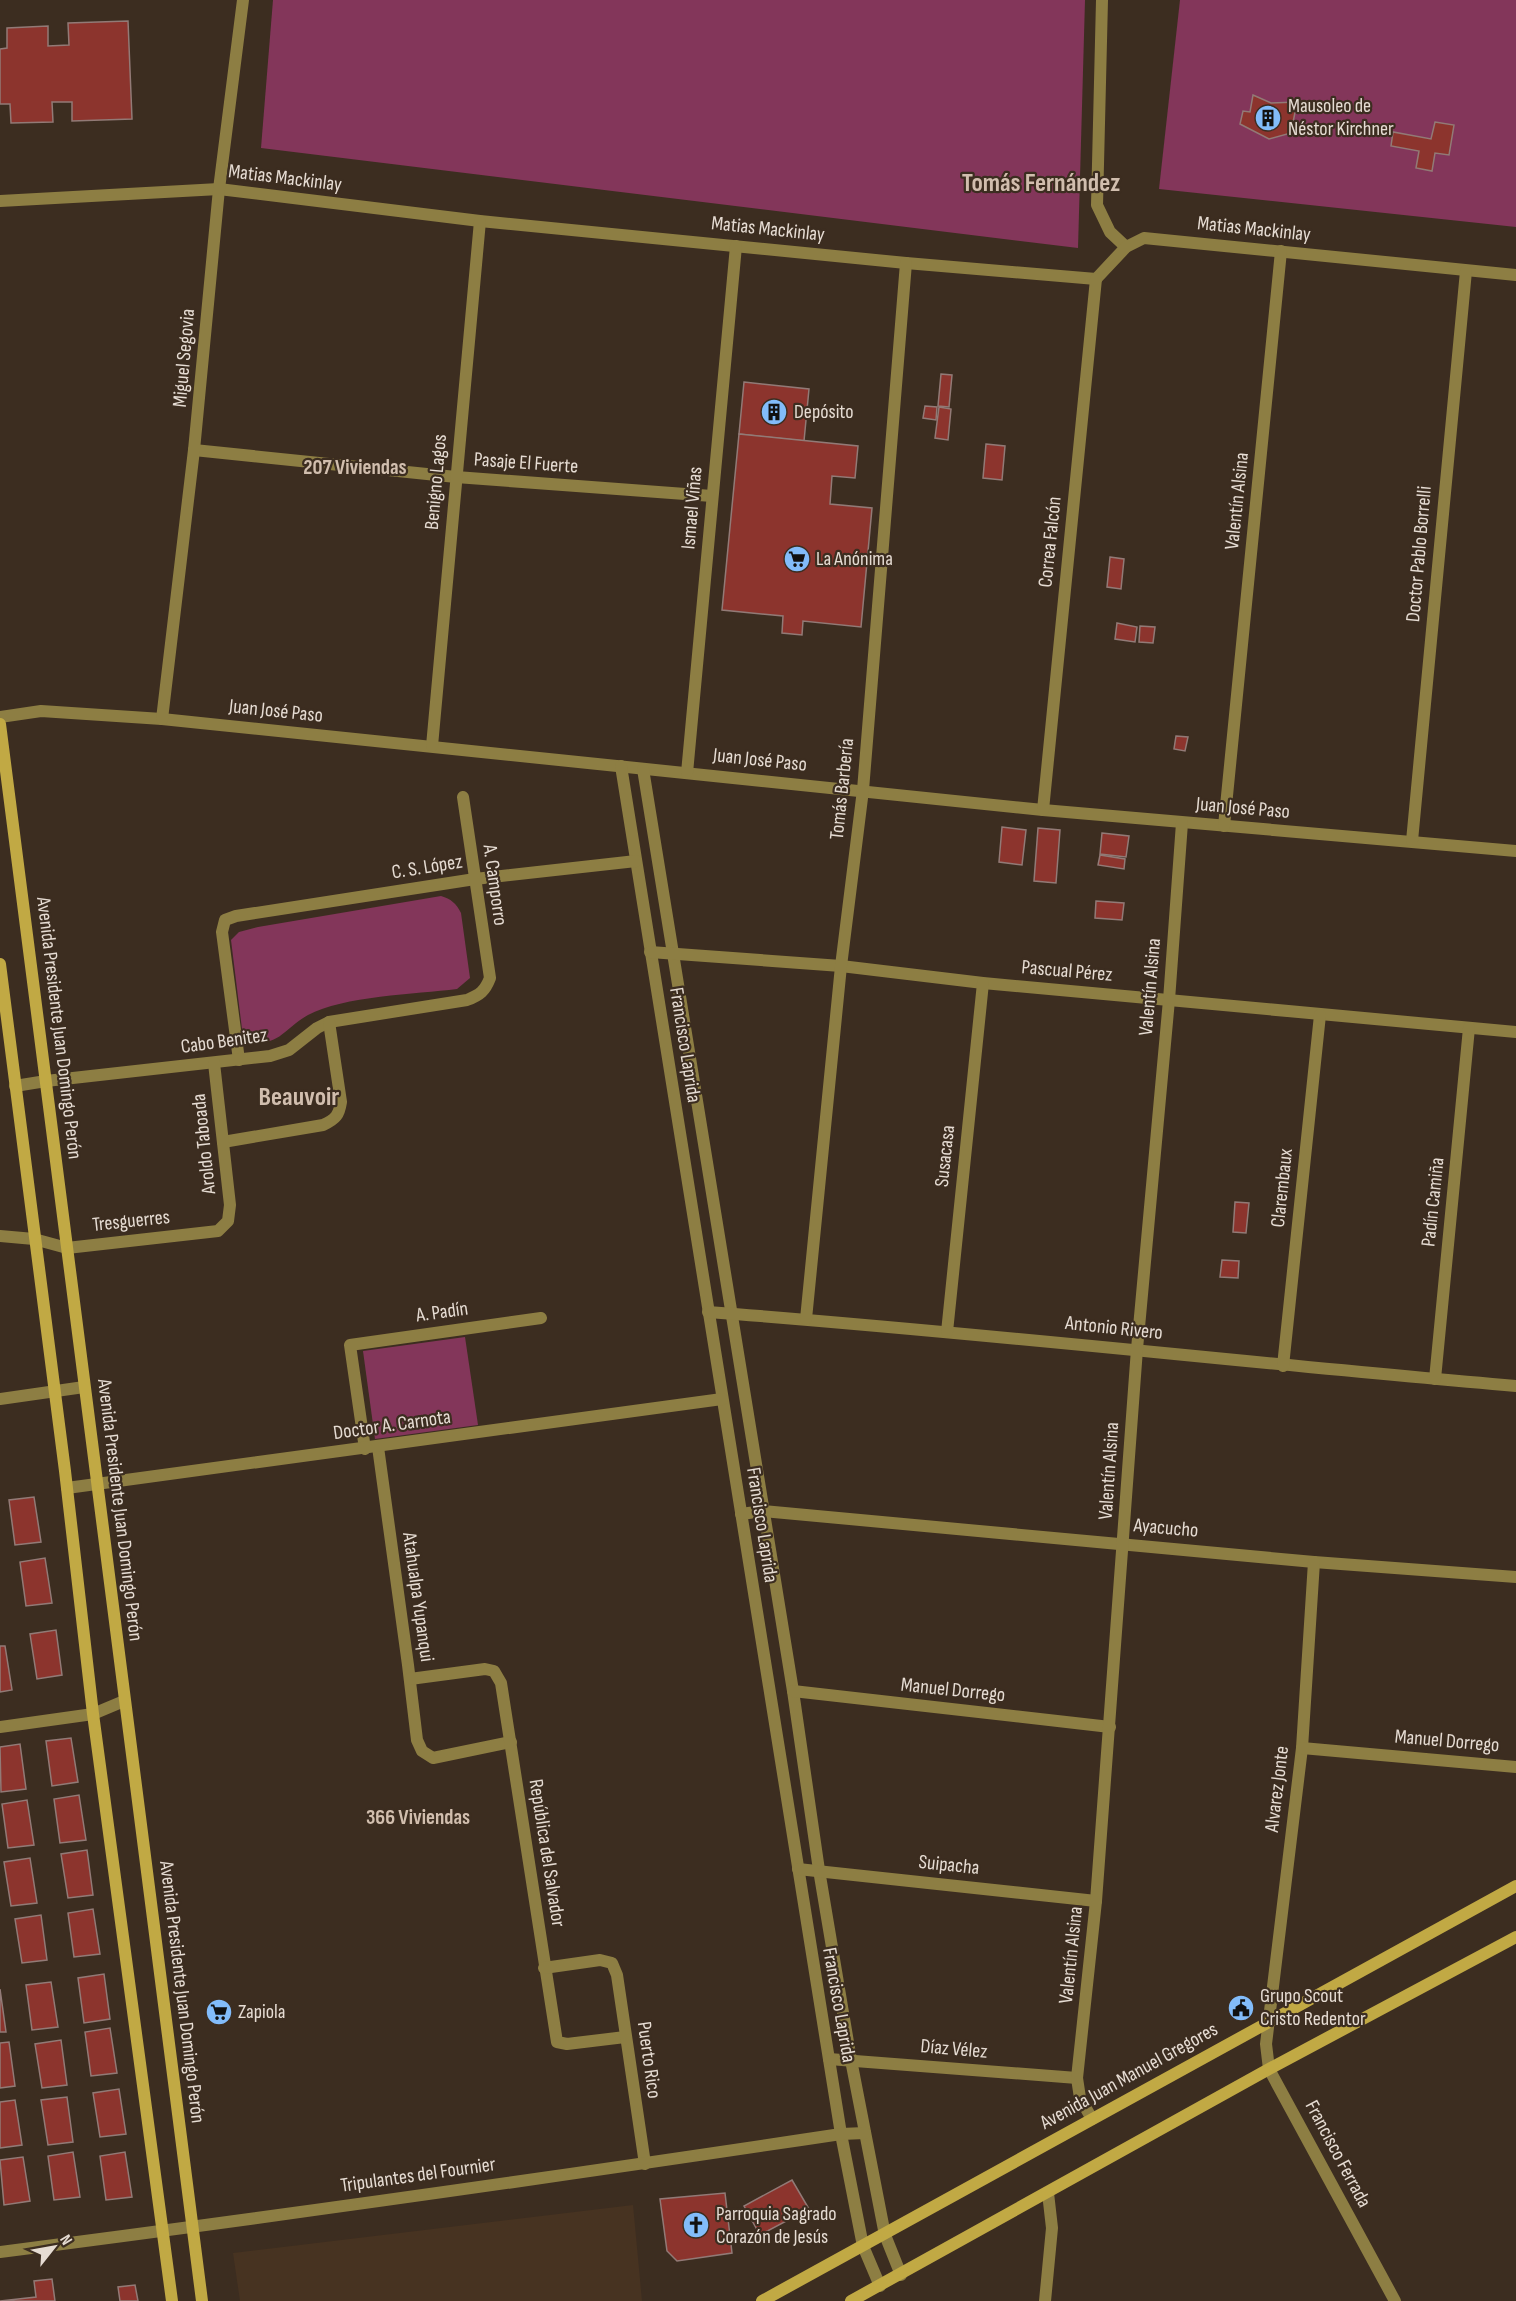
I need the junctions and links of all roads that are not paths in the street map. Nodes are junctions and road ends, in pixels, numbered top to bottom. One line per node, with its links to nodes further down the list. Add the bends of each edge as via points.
1 (243, 0): 3 (street, Miguel Segovia)
2 (1102, 0): 7 (street, via 1097,205 1110,232)
3 (219, 189): 4 (street, Matias Mackinlay); 5 (street, Matias Mackinlay); 13 (street, Miguel Segovia)
4 (0, 201)
5 (480, 220): 6 (street, Matias Mackinlay); 14 (street, Benigno Lagos)
6 (736, 246): 9 (street, Matias Mackinlay); 15 (street, Ismael Viñas)
7 (1126, 247): 8 (street, Matias Mackinlay, via 1144,238); 12 (street)
8 (1281, 251): 10 (street, Matias Mackinlay); 27 (street, Valentín Alsina)
9 (906, 263): 12 (street, Matias Mackinlay); 23 (street, Tomás Barbería)
10 (1466, 271): 11 (street, Matias Mackinlay); 28 (street, Doctor Pablo Borrelli)
11 (1516, 275)
12 (1096, 279): 25 (street, Correa Falcón)
13 (194, 450): 14 (street, Pasaje El Fuerte); 17 (street, Miguel Segovia)
14 (456, 477): 15 (street, Pasaje El Fuerte); 19 (street, Benigno Lagos)
15 (712, 496): 22 (street, Ismael Viñas)
16 (0, 717): 17 (street, Juan José Paso, via 41,711)
17 (162, 719): 19 (street, Juan José Paso)
18 (0, 724): 45 (main road, Avenida Presidente Juan Domingo Perón)
19 (432, 746): 20 (street, Juan José Paso)
20 (621, 766): 21 (street, Juan José Paso); 30 (street, Francisco Laprida)
21 (644, 769): 22 (street, Juan José Paso); 33 (street, Francisco Laprida)
22 (687, 773): 23 (street, Juan José Paso)
23 (863, 790): 25 (street, Juan José Paso); 35 (street, Tomás Barbería)
24 (463, 797): 31 (street, A. Camporro)
25 (1043, 810): 26 (street, Juan José Paso)
26 (1182, 823): 27 (street, Juan José Paso); 38 (street, Valentín Alsina)
27 (1224, 826): 28 (street, Juan José Paso)
28 (1412, 841): 29 (street, Juan José Paso)
29 (1516, 851)
30 (636, 861): 31 (street, C. S. López); 32 (street, Francisco Laprida)
31 (475, 879): 36 (street, A. Camporro); 43 (street, C. S. López, via 225,920 222,932)
32 (650, 952): 33 (street, Pascual Pérez); 52 (street, Francisco Laprida)
33 (673, 954): 35 (street, Pascual Pérez); 53 (street, Francisco Laprida)
34 (0, 964): 46 (main road)
35 (841, 966): 37 (street, Pascual Pérez); 55 (street, Tomás Barbería)
36 (490, 978): 40 (street, Cabo Benitez, via 480,996 467,1000)
37 (983, 983): 38 (street, Pascual Pérez); 56 (street, Susacasa)
38 (1169, 1000): 39 (street, Pascual Pérez); 57 (street, Valentín Alsina)
39 (1320, 1015): 41 (street, Pascual Pérez); 58 (street, Clarembaux)
40 (330, 1022): 43 (street, Cabo Benitez, via 289,1050); 47 (street, via 341,1102 335,1120)
41 (1469, 1028): 42 (street, Pascual Pérez); 59 (street, Padín Camiña)
42 (1516, 1032)
43 (239, 1060): 44 (street, Cabo Benitez)
44 (214, 1063): 45 (street, Cabo Benitez); 47 (street, Aroldo Taboada)
45 (46, 1081): 46 (street, Cabo Benitez); 51 (main road, Avenida Presidente Juan Domingo Perón)
46 (15, 1086): 50 (main road)
47 (223, 1142): 48 (street, Aroldo Taboada, via 230,1205)
48 (228, 1221): 51 (street, Tresguerres, via 218,1231)
49 (0, 1236): 50 (street)
50 (34, 1239): 51 (street, Tresguerres); 62 (main road)
51 (67, 1248): 61 (main road, Avenida Presidente Juan Domingo Perón)
52 (708, 1312): 53 (street, Antonio Rivero); 64 (street, Francisco Laprida)
53 (730, 1313): 55 (street, Antonio Rivero); 69 (street, Francisco Laprida)
54 (541, 1318): 66 (street, A. Padín, via 350,1345)
55 (806, 1319): 56 (street, Antonio Rivero)
56 (947, 1332): 57 (street, Antonio Rivero)
57 (1137, 1349): 58 (street, Antonio Rivero); 71 (street, Valentín Alsina)
58 (1283, 1366): 59 (street, Antonio Rivero)
59 (1435, 1379): 60 (street, Antonio Rivero)
60 (1516, 1386)
61 (84, 1387): 62 (street); 67 (main road, Avenida Presidente Juan Domingo Perón)
62 (55, 1392): 63 (street); 68 (main road)
63 (0, 1399)
64 (722, 1399): 65 (street, Doctor A. Carnota); 70 (street, Francisco Laprida)
65 (378, 1448): 66 (street, Doctor A. Carnota); 74 (street, Atahualpa Yupanqui)
66 (365, 1449): 67 (street, Doctor A. Carnota)
67 (96, 1485): 68 (street, Doctor A. Carnota); 76 (main road, Avenida Presidente Juan Domingo Perón)
68 (67, 1488): 77 (main road)
69 (763, 1511): 70 (street, Ayacucho); 71 (street, Ayacucho); 75 (street, Francisco Laprida)
70 (741, 1514): 83 (street, Francisco Laprida)
71 (1123, 1544): 72 (street, Ayacucho); 79 (street, Valentín Alsina)
72 (1314, 1562): 73 (street, Ayacucho); 81 (street, Alvarez Jonte)
73 (1516, 1577)
74 (410, 1680): 80 (street, República del Salvador, via 494,1671 501,1683); 80 (street, Atahualpa Yupanqui, via 417,1740 422,1751 433,1758)
75 (793, 1691): 79 (street, Manuel Dorrego); 84 (street, Francisco Laprida)
76 (124, 1701): 77 (street); 100 (main road, Avenida Presidente Juan Domingo Perón)
77 (93, 1714): 78 (street); 101 (main road)
78 (0, 1727)
79 (1110, 1727): 86 (street, Valentín Alsina)
80 (511, 1742): 88 (street, República del Salvador)
81 (1302, 1748): 82 (street, Manuel Dorrego); 89 (street, Alvarez Jonte)
82 (1516, 1767)
83 (798, 1869): 84 (street, Suipacha); 91 (street, Francisco Laprida)
84 (819, 1870): 86 (street, Suipacha); 92 (street, Francisco Laprida)
85 (1516, 1886): 89 (main road, Avenida Juan Manuel Gregores)
86 (1096, 1901): 94 (street, Valentín Alsina)
87 (1516, 1937): 93 (main road)
88 (544, 1968): 90 (street, Puerto Rico, via 600,1960 612,1963); 90 (street, República del Salvador, via 556,2042)
89 (1269, 2021): 93 (street, Francisco Ferrada); 95 (main road, Avenida Juan Manuel Gregores)
90 (625, 2037): 98 (street, Puerto Rico)
91 (828, 2059): 92 (street, Díaz Vélez); 97 (street, Francisco Laprida)
92 (851, 2060): 94 (street, Díaz Vélez); 96 (street, Francisco Laprida)
93 (1269, 2069): 99 (main road); 112 (street, Francisco Ferrada)
94 (1077, 2078): 95 (street, Valentín Alsina, via 1080,2098)
95 (1092, 2119): 102 (main road, Avenida Juan Manuel Gregores)
96 (865, 2133): 97 (street, Tripulantes del Fournier); 102 (street, Francisco Laprida)
97 (841, 2134): 98 (street, Tripulantes del Fournier); 103 (street, Francisco Laprida)
98 (645, 2164): 100 (street, Tripulantes del Fournier)
99 (1048, 2193): 105 (main road); 111 (street, via 1052,2228)
100 (193, 2226): 101 (street, Tripulantes del Fournier); 108 (main road, Avenida Presidente Juan Domingo Perón)
101 (163, 2231): 104 (street, Tripulantes del Fournier); 107 (main road)
102 (885, 2235): 103 (main road, Avenida Juan Manuel Gregores); 105 (street, Francisco Laprida)
103 (863, 2246): 106 (street, Francisco Laprida); 109 (main road, Avenida Juan Manuel Gregores)
104 (0, 2252)
105 (901, 2275): 106 (main road)
106 (880, 2286): 110 (main road)
107 (172, 2301)
108 (202, 2301)
109 (762, 2301)
110 (851, 2301)
111 (1045, 2301)
112 (1395, 2301)

